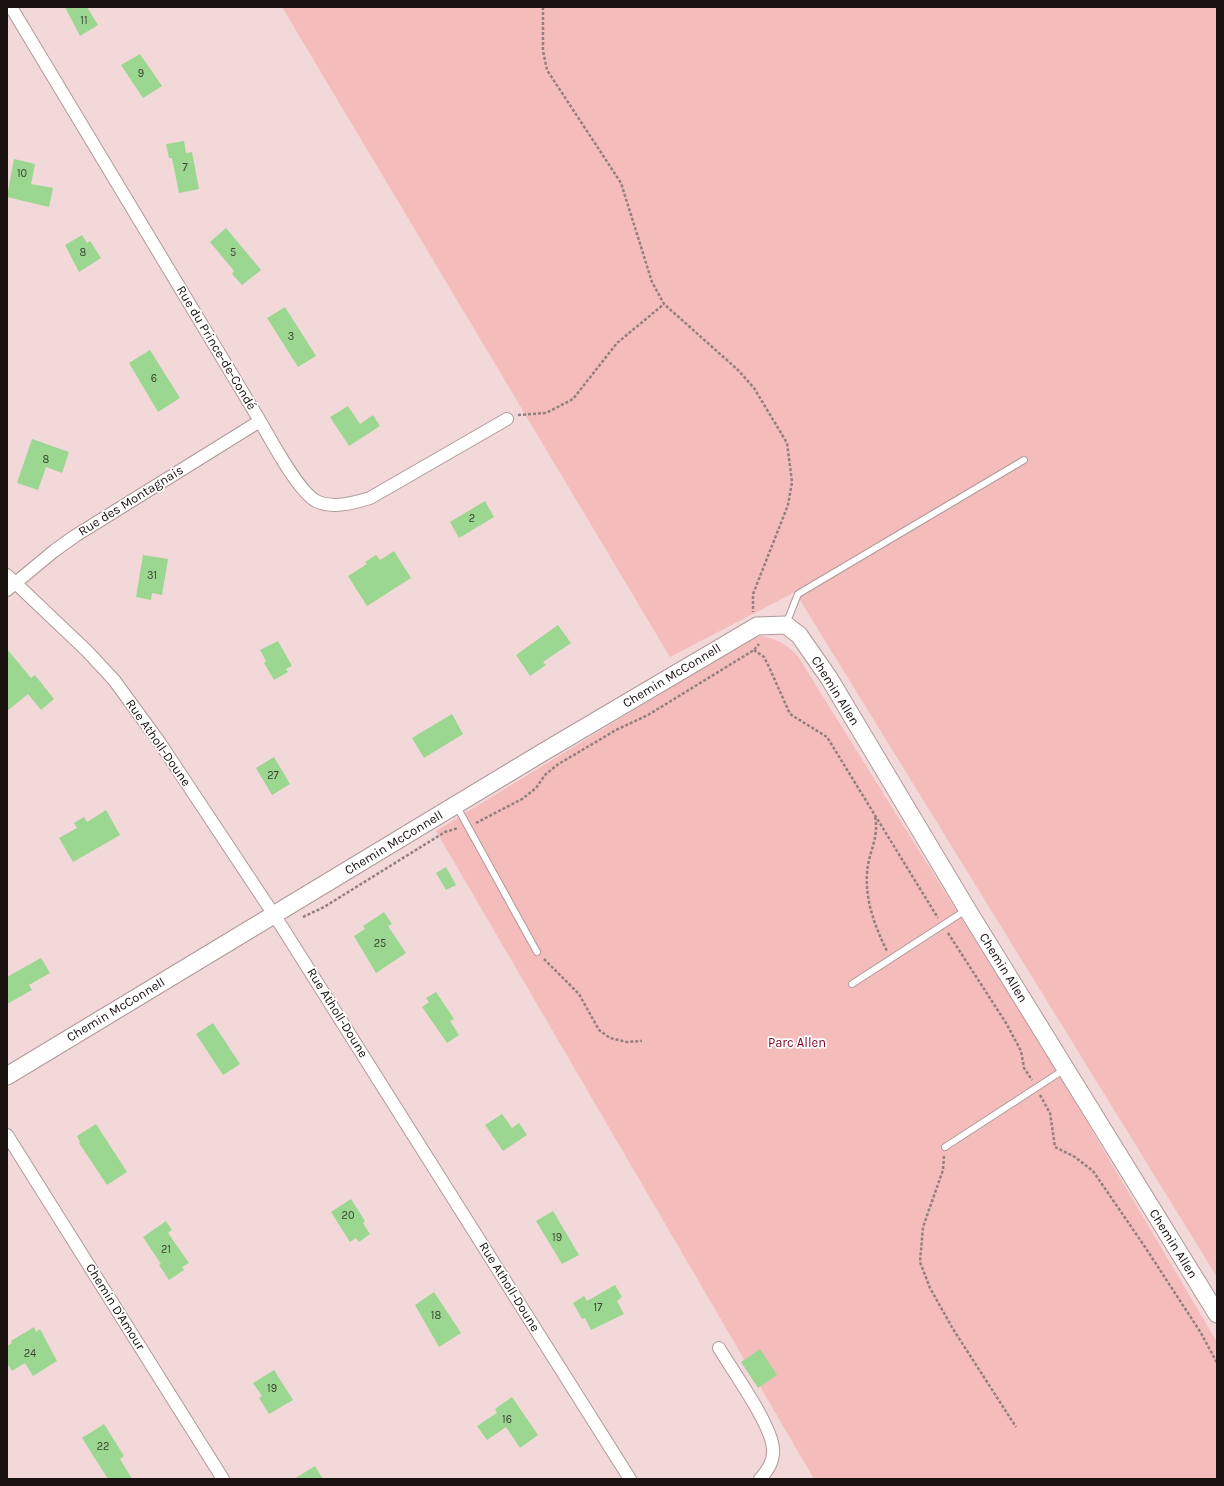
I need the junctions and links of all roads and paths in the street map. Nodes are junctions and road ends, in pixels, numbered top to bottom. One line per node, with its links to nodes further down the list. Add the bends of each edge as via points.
1 (11, 7): 5 (street, Rue du Prince-de-Condé)
2 (543, 7): 3 (path, via 543,51 547,70 621,183 652,282)
3 (664, 304): 4 (path, via 617,343 573,398 546,413 519,415); 9 (path, via 738,370 754,388 787,443 792,482 788,505 753,594 752,608)
4 (508, 419): 5 (street, Rue du Prince-de-Condé, via 370,498 350,504 316,501 302,488)
5 (260, 421): 7 (street, Rue des Montagnais, via 75,536)
6 (1024, 460): 8 (lane, via 798,594)
7 (9, 583): 15 (street, Rue Atholl-Doune, via 86,651 114,680 160,743)
8 (786, 625): 9 (street, Chemin McConnell); 14 (street, Chemin Allen, via 799,635 829,678)
9 (757, 626): 10 (path, via 760,642); 11 (street, Chemin McConnell)
10 (754, 650): 12 (path, via 764,658 790,714 827,737); 13 (path, via 648,715 616,730 557,765 545,775 536,788 522,798 475,824)
11 (456, 805): 13 (lane); 15 (street, Chemin McConnell)
12 (874, 814): 16 (path); 18 (path, via 876,831 868,863 866,887 868,902 880,937)
13 (466, 825): 15 (path, via 445,832 324,907); 17 (lane)
14 (967, 909): 16 (lane); 21 (street, Chemin Allen)
15 (278, 921): 22 (street, Chemin McConnell); 31 (street, Rue Atholl-Doune)
16 (942, 925): 18 (lane); 23 (path, via 1006,1023 1021,1051 1024,1068)
17 (536, 952): 20 (path, via 579,994 599,1030 610,1038 627,1042)
18 (891, 958): 19 (lane)
19 (852, 984)
20 (642, 1041)
21 (1066, 1068): 23 (lane); 26 (street, Chemin Allen)
22 (7, 1076)
23 (1036, 1087): 25 (lane); 28 (path, via 1050,1113 1055,1147 1075,1157 1093,1171 1146,1247 1201,1333)
24 (7, 1135): 30 (street, Chemin D'Amour)
25 (945, 1148): 29 (path, via 943,1170 923,1227 920,1262 930,1288)
26 (1217, 1314)
27 (719, 1348): 32 (street, via 767,1428 773,1449 770,1467)
28 (1217, 1363)
29 (1016, 1426)
30 (223, 1479)
31 (630, 1479)
32 (760, 1479)

